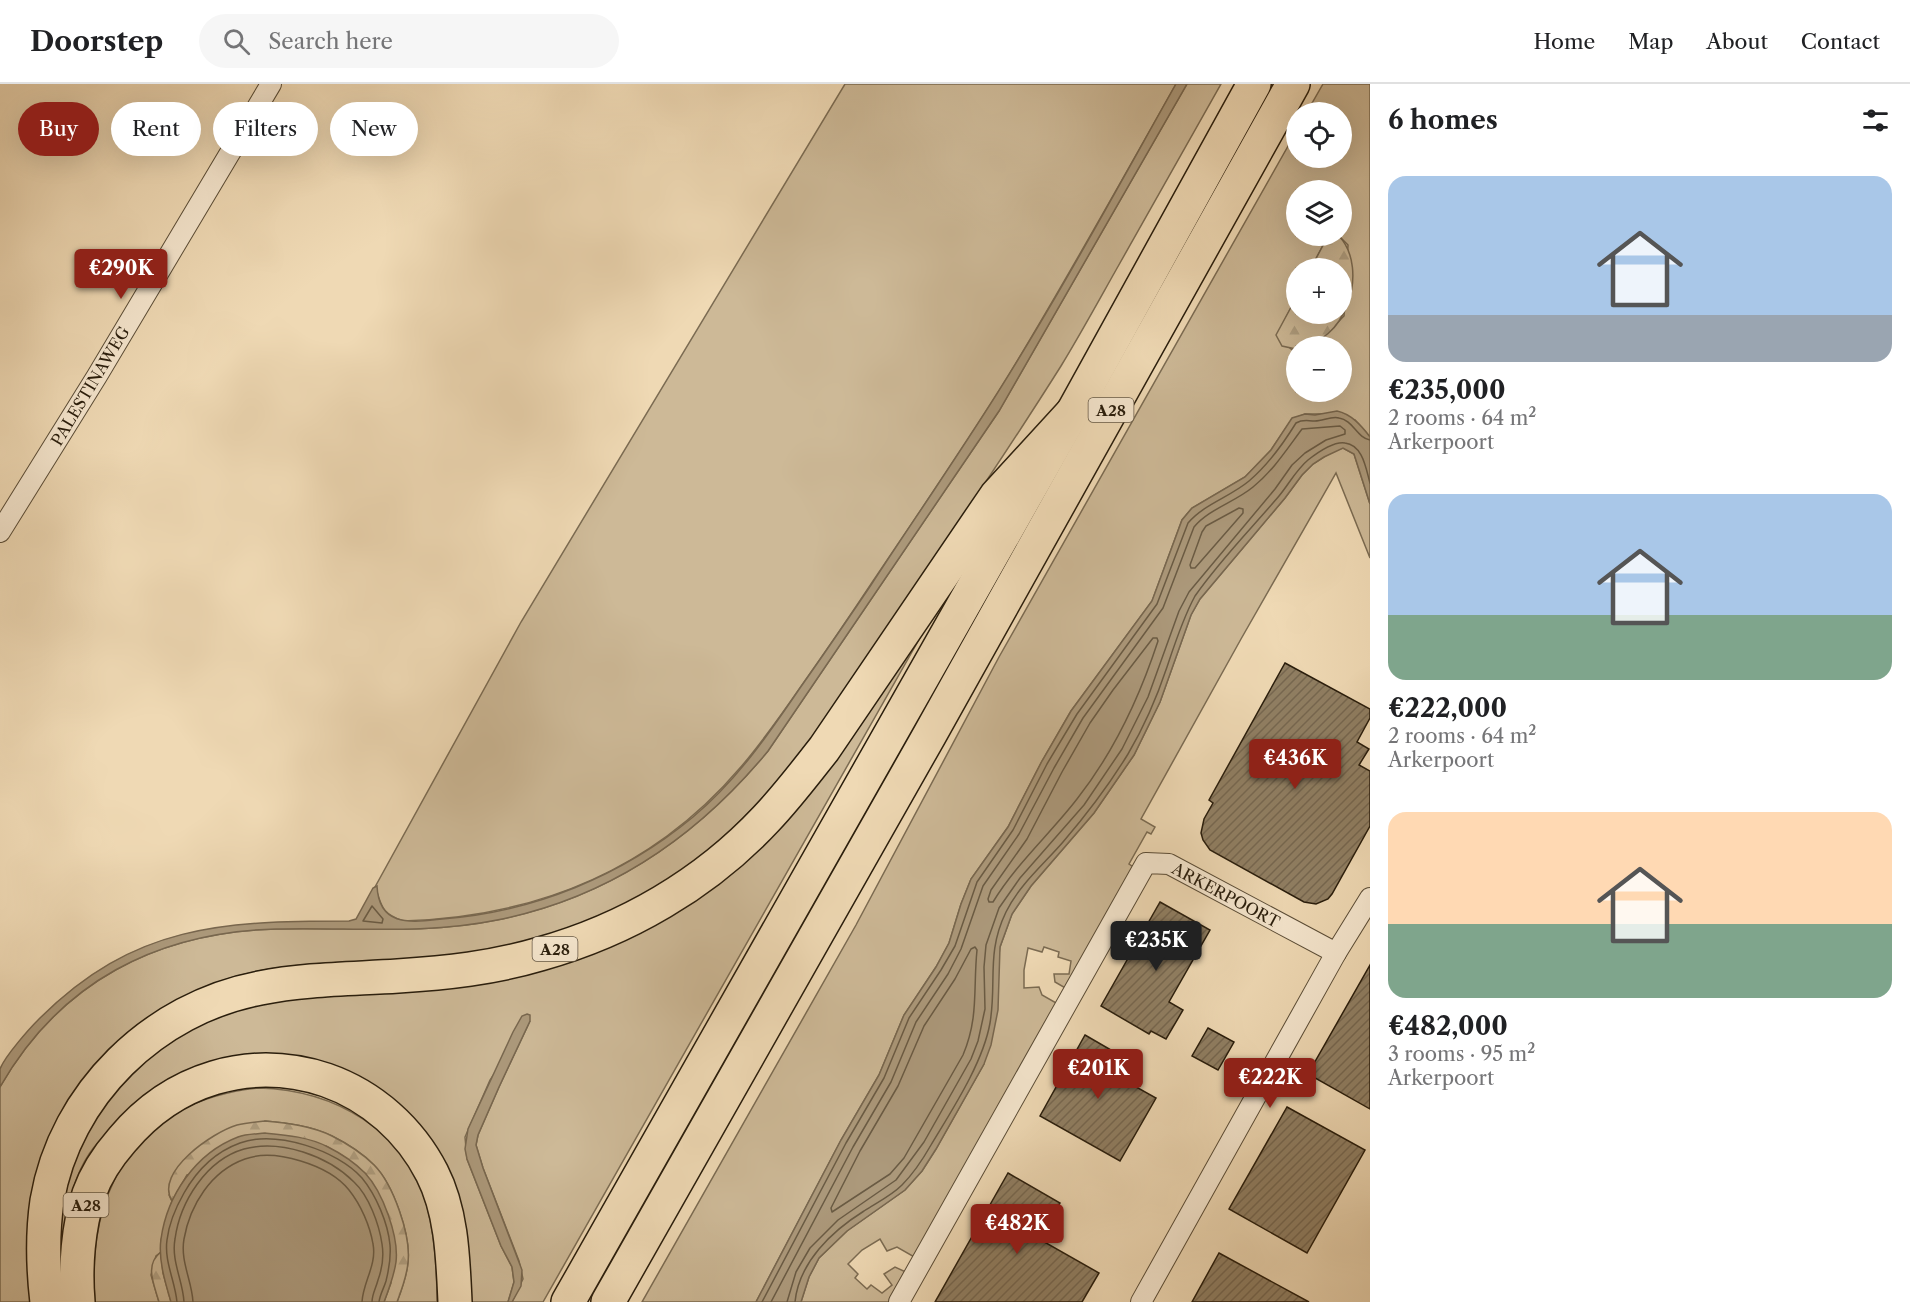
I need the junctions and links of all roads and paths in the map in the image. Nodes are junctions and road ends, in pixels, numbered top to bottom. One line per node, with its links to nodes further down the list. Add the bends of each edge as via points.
1 (271, 84): 5 (street, PALESTINAWEG)
2 (1254, 84): 4 (highway, A28)
3 (1293, 84): 12 (highway, A28)
4 (1073, 412): 8 (highway, A28, via 996,496 802,777 752,833 695,881 608,930 540,954 438,973 288,983 231,995 172,1021 148,1037 124,1058 84,1106 56,1167 44,1230); 11 (highway, A28)
5 (0, 532)
6 (1370, 898): 7 (street)
7 (1336, 953): 13 (street, ARKERPOORT, via 1169,864 1146,863); 14 (street)
8 (47, 1302)
9 (78, 1302): 10 (highway, A28, via 83,1217 89,1193 113,1150 134,1125 175,1094 215,1077 260,1070 295,1072 339,1085 385,1112 404,1132 420,1152 441,1197 452,1248)
10 (455, 1302)
11 (568, 1302)
12 (608, 1302)
13 (899, 1302)
14 (1141, 1302)

